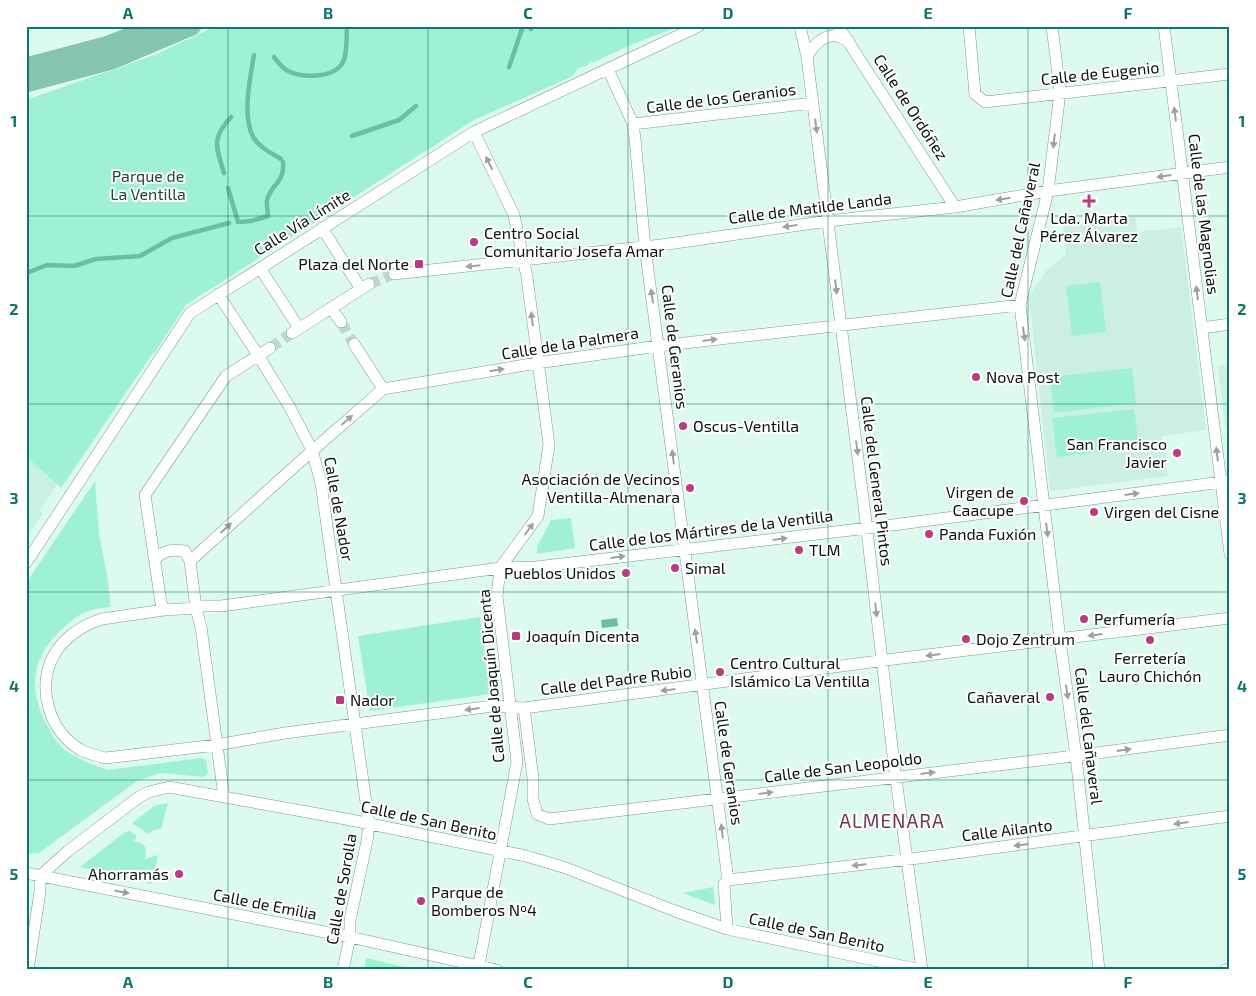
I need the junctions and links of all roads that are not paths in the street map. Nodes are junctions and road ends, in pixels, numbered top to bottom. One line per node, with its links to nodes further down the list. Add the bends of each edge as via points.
1 (157, 26): 11 (main road, via 105,46)
2 (192, 26): 15 (main road, via 112,60)
3 (699, 26): 12 (street, Calle Vía Límite)
4 (800, 26): 10 (street, Calle del General Pintos)
5 (838, 26): 9 (street, Calle de Ordóñez)
6 (969, 26): 16 (street, Calle de Eugenio, via 976,94 985,102)
7 (1052, 26): 16 (street, Calle del Cañaveral)
8 (1164, 26): 14 (street, Calle de las Magnolias)
9 (849, 41): 10 (street, via 835,36 824,39 813,46); 23 (street, Calle de Ordóñez)
10 (807, 57): 17 (street, Calle del General Pintos)
11 (26, 67)
12 (608, 68): 18 (street, Calle de Geranios); 19 (street, Calle Vía Límite)
13 (1230, 74): 14 (street, Calle de Eugenio)
14 (1171, 82): 16 (street, Calle de Eugenio); 21 (street, Calle de las Magnolias, one-way to 14)
15 (26, 83)
16 (1060, 92): 22 (street, Calle del Cañaveral, one-way to 22)
17 (813, 103): 18 (street, Calle de los Geranios); 24 (street, Calle del General Pintos, one-way to 24)
18 (633, 124): 26 (street, Calle de Geranios)
19 (474, 132): 25 (street, Calle Vía Límite); 27 (street, Calle de Joaquín Dicenta, one-way to 19, via 514,215)
20 (1230, 167): 21 (street, Calle de Matilde Landa)
21 (1182, 173): 22 (street, Calle de Matilde Landa, one-way to 22); 36 (street, Calle de las Magnolias, one-way to 21)
22 (1048, 191): 23 (street, Calle de Matilde Landa, one-way to 23); 31 (street, Calle del Cañaveral)
23 (955, 206): 24 (street, Calle de Matilde Landa)
24 (828, 221): 26 (street, Calle de Matilde Landa, one-way to 26); 35 (street, Calle del General Pintos, one-way to 35)
25 (322, 228): 28 (street, Calle Vía Límite); 32 (street, via 365,286)
26 (645, 247): 27 (street, Calle de Matilde Landa); 38 (street, Calle de Geranios, one-way to 26)
27 (524, 261): 29 (street, Calle de Matilde Landa, one-way to 29); 41 (street, Calle de Joaquín Dicenta, one-way to 27)
28 (260, 268): 30 (street, Calle Vía Límite); 32 (street, via 295,331)
29 (394, 274)
30 (218, 294): 40 (street, Calle de Nador); 51 (street, Calle Vía Límite, via 190,313)
31 (1020, 305): 35 (street, Calle de la Palmera); 45 (street, Calle del Cañaveral, one-way to 45)
32 (331, 308): 33 (street)
33 (340, 322)
34 (1230, 324): 36 (street)
35 (841, 325): 38 (street, Calle de la Palmera, one-way to 35); 46 (street, Calle del General Pintos, one-way to 46)
36 (1202, 328): 44 (street, Calle de las Magnolias, one-way to 36)
37 (354, 344): 42 (street)
38 (658, 346): 41 (street, Calle de la Palmera); 47 (street, Calle de Geranios, one-way to 38)
39 (270, 348): 40 (street)
40 (258, 355): 43 (street, Calle de Nador); 49 (street, via 226,376 145,495)
41 (538, 364): 42 (street, Calle de la Palmera, one-way to 41); 52 (street, Calle de Joaquín Dicenta, one-way to 41, via 538,516 549,445)
42 (383, 389): 43 (street, one-way to 42)
43 (312, 450): 50 (street, one-way to 43); 53 (street, Calle de Nador, via 321,483)
44 (1225, 482): 45 (street, Calle de los Mártires de la Ventilla, one-way to 44); 48 (street, Calle de las Magnolias)
45 (1044, 505): 46 (street, Calle de los Mártires de la Ventilla); 57 (street, Calle del Cañaveral, one-way to 57)
46 (867, 528): 47 (street, Calle de los Mártires de la Ventilla, one-way to 46); 58 (street, Calle del General Pintos, one-way to 58)
47 (684, 550): 52 (street, Calle de los Mártires de la Ventilla, one-way to 47, via 536,567); 59 (street, Calle de Geranios, one-way to 47)
48 (1230, 554)
49 (155, 559): 50 (street, via 161,553 175,550 185,551); 55 (street, via 158,594)
50 (190, 561): 54 (street)
51 (26, 563)
52 (500, 568): 53 (street, Calle de los Mártires de la Ventilla); 60 (street, Calle de Joaquín Dicenta, via 497,596)
53 (336, 592): 54 (street, Calle de los Mártires de la Ventilla); 62 (street, Calle de Nador)
54 (196, 607): 55 (street); 64 (street)
55 (164, 610): 64 (street, Calle del Padre Rubio, via 102,619 77,630 52,660 46,680 49,708 64,735 81,750 94,756 106,758)
56 (1230, 618): 57 (street, Calle del Padre Rubio, one-way to 57)
57 (1060, 640): 58 (street, Calle del Padre Rubio, one-way to 58); 65 (street, Calle del Cañaveral, one-way to 65)
58 (882, 661): 59 (street, Calle del Padre Rubio); 66 (street, Calle del General Pintos)
59 (703, 686): 61 (street, Calle del Padre Rubio, one-way to 61); 68 (street, Calle de Geranios)
60 (511, 707): 61 (street, Calle del Padre Rubio); 62 (street, Calle del Padre Rubio, one-way to 62, via 493,706); 72 (street, Calle de Joaquín Dicenta, via 517,762)
61 (524, 708): 68 (street, Calle de San Leopoldo, via 533,799 538,814 549,818)
62 (355, 725): 64 (street, Calle del Padre Rubio); 70 (street, Calle de Sorolla)
63 (1230, 736): 65 (street, Calle de San Leopoldo, one-way to 63)
64 (216, 745): 67 (street)
65 (1076, 756): 66 (street, Calle de San Leopoldo, one-way to 65); 71 (street, Calle del Cañaveral)
66 (896, 777): 68 (street, Calle de San Leopoldo, one-way to 66); 73 (street, Calle del General Pintos)
67 (224, 796): 70 (street, Calle de San Benito); 75 (street, Calle de San Benito, via 170,787 149,792)
68 (718, 799): 76 (street, Calle de Geranios, one-way to 68)
69 (1230, 816): 71 (street, Calle Ailanto, one-way to 71)
70 (369, 824): 72 (street, Calle de San Benito); 78 (street, Calle de Sorolla, via 350,920)
71 (1085, 836): 73 (street, Calle Ailanto, one-way to 73); 85 (street, Calle del Cañaveral)
72 (499, 851): 77 (street, Calle de San Benito, via 566,868); 79 (street, Calle de Joaquín Dicenta)
73 (908, 860): 76 (street, Calle Ailanto, one-way to 76); 84 (street, Calle del General Pintos)
74 (26, 873): 75 (street, Calle de Emilia)
75 (40, 876): 78 (street, Calle de Emilia, one-way to 78); 81 (street)
76 (728, 880): 77 (street, Calle de Geranios, via 724,884)
77 (727, 929): 84 (street, Calle de San Benito)
78 (350, 937): 79 (street, Calle de Emilia); 82 (street, Calle de Sorolla)
79 (479, 968): 83 (street, Calle de Emilia)
80 (1230, 969): 86 (street)
81 (28, 970)
82 (343, 970)
83 (497, 970)
84 (922, 970)
85 (1099, 970)
86 (1225, 970)

